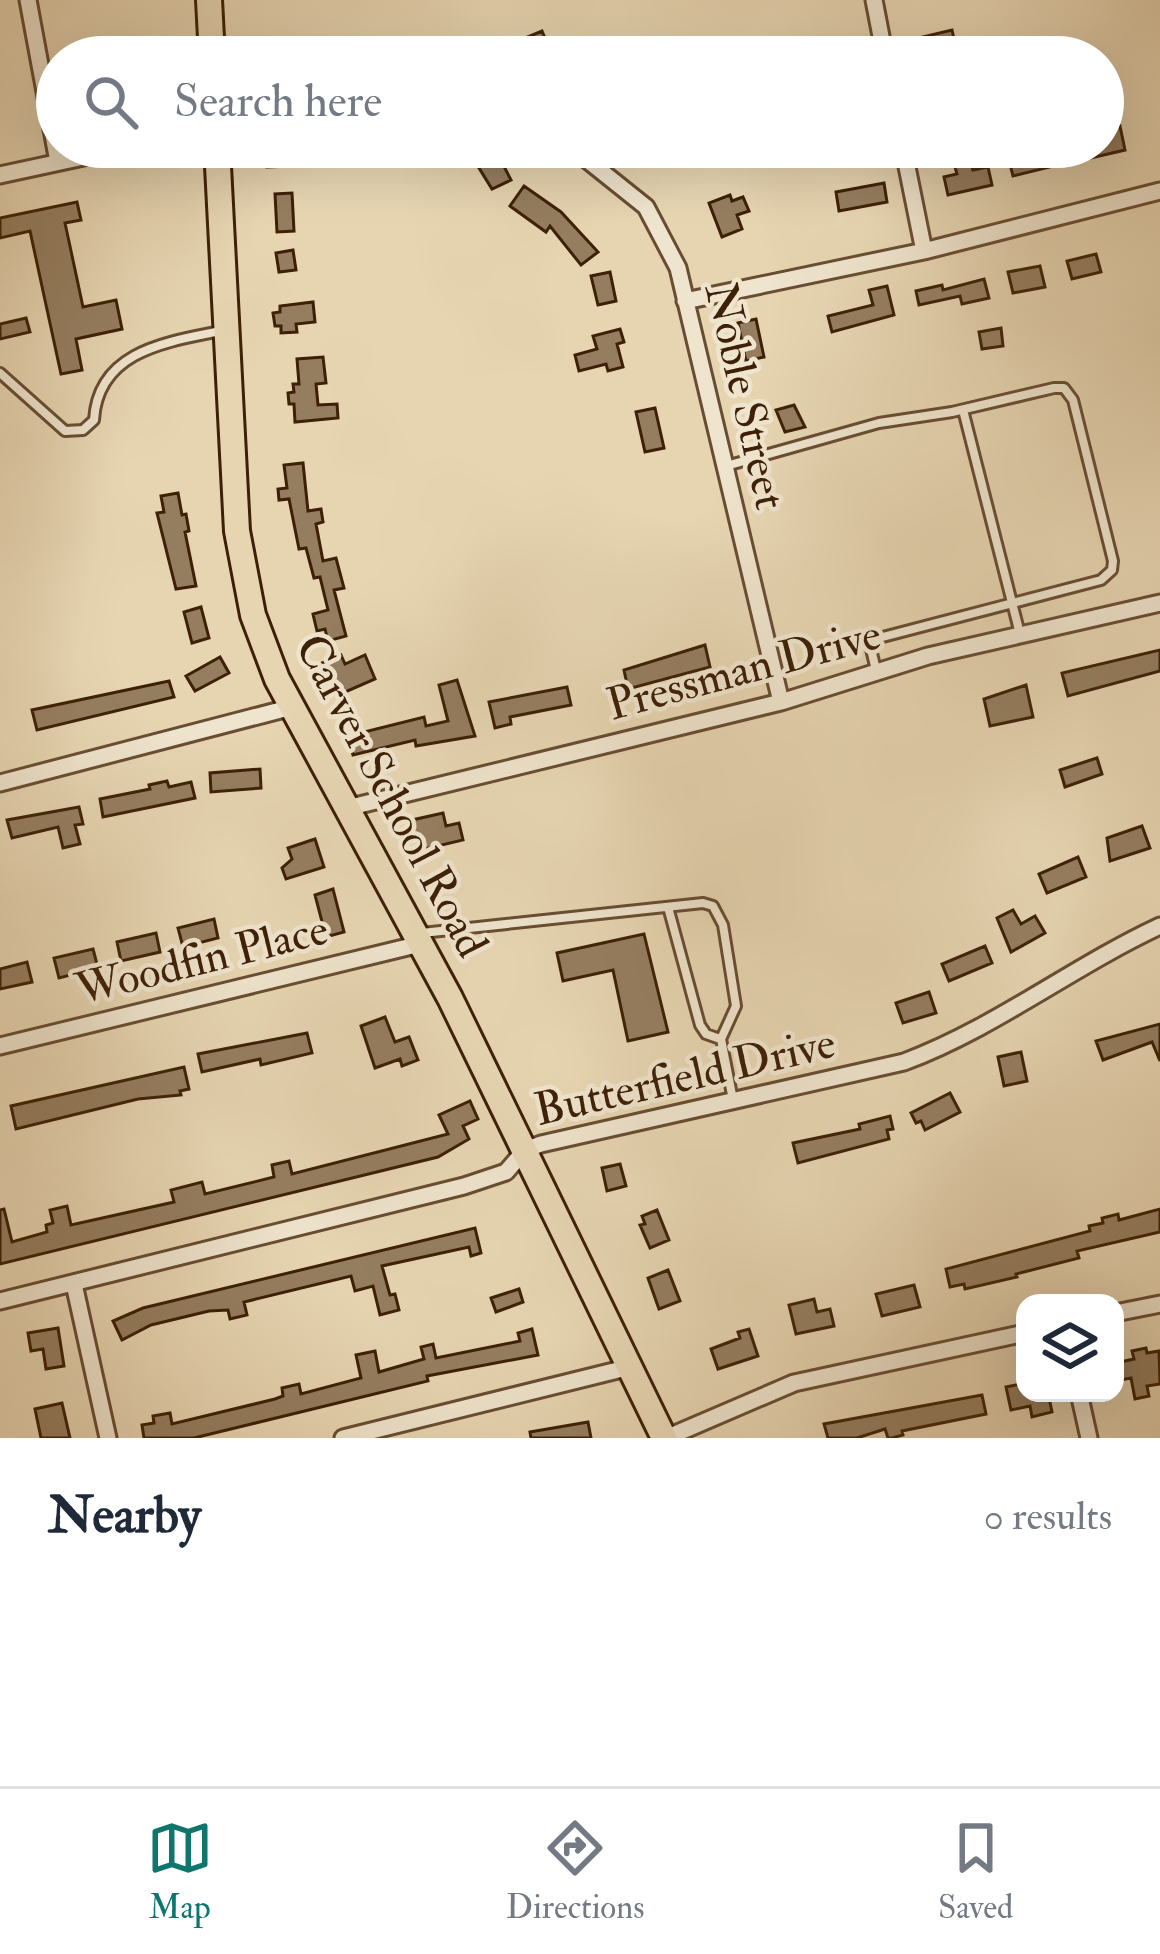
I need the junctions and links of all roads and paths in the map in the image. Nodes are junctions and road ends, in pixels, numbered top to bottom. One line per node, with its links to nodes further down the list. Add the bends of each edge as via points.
1 (28, 0): 6 (street)
2 (209, 0): 4 (main road)
3 (874, 0): 5 (street)
4 (211, 36)
5 (881, 36)
6 (36, 43)
7 (36, 167): 11 (street)
8 (218, 168): 15 (main road, Carver School Road)
9 (597, 168): 14 (street, Noble Street, via 646,207 678,268)
10 (907, 168): 13 (street)
11 (0, 175)
12 (1160, 191): 13 (street)
13 (924, 251): 14 (street)
14 (685, 301): 18 (street, Noble Street)
15 (226, 331): 16 (lane, via 121,362 102,382 94,420 83,430 65,431); 24 (main road, Carver School Road, via 244,578 263,647)
16 (0, 373)
17 (963, 410): 18 (lane, via 879,423); 19 (lane); 19 (lane, via 1064,388 1073,400 1112,571)
18 (725, 466): 23 (street, Noble Street)
19 (1012, 603): 21 (lane); 22 (lane, via 875,639)
20 (1160, 603): 21 (street, Pressman Drive)
21 (1020, 635): 22 (street, Pressman Drive)
22 (876, 672): 23 (street, Pressman Drive)
23 (781, 702): 26 (street, Pressman Drive)
24 (292, 707): 25 (street); 26 (main road, Carver School Road)
25 (0, 783)
26 (347, 808): 29 (main road, Carver School Road)
27 (668, 907): 29 (lane); 30 (lane, via 700,1025); 30 (lane, via 704,903 723,926 736,1006)
28 (1160, 926): 32 (street, Butterfield Drive, via 944,1047)
29 (417, 939): 31 (street, Woodfin Place); 33 (main road, Carver School Road)
30 (721, 1039): 32 (lane)
31 (0, 1046)
32 (733, 1102): 33 (street, Butterfield Drive)
33 (525, 1150): 34 (street, Butterfield Drive, via 506,1172 464,1186); 39 (main road, Carver School Road)
34 (74, 1284): 35 (street, Butterfield Drive); 41 (street)
35 (0, 1301)
36 (1160, 1304): 37 (street)
37 (1124, 1311)
38 (1016, 1335): 43 (street, via 794,1383)
39 (630, 1367): 42 (street); 43 (main road, Carver School Road)
40 (1081, 1402): 44 (street)
41 (108, 1438)
42 (343, 1438)
43 (665, 1438)
44 (1089, 1438)

